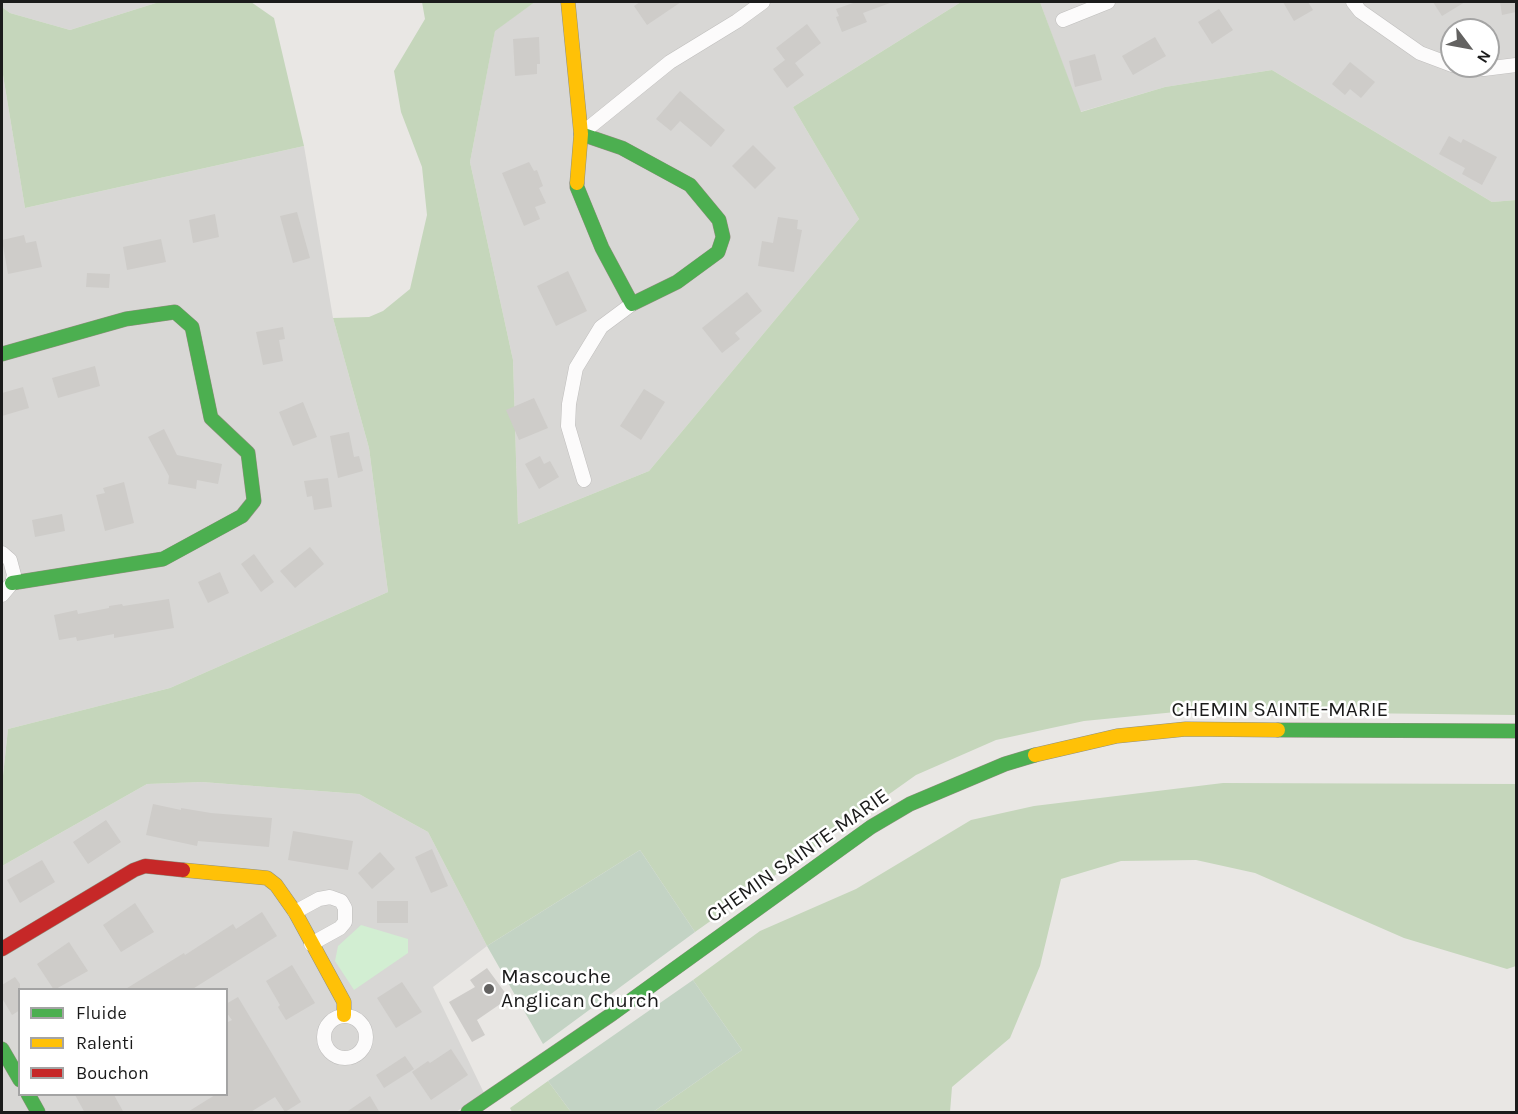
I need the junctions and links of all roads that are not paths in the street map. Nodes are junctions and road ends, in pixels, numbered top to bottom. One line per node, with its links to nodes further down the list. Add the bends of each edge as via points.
1 (568, 2): 9 (street)
2 (763, 2): 9 (street, via 670,62)
3 (1108, 2): 5 (street)
4 (1353, 2): 6 (street, via 1420,53)
5 (1063, 20)
6 (1440, 60)
7 (1516, 65): 8 (street)
8 (1500, 67)
9 (581, 134): 10 (street, via 578,186 602,248); 10 (street, via 621,147 690,185 719,220 723,237 718,252 677,282)
10 (632, 304): 12 (street, via 601,327 576,368 568,426)
11 (2, 354): 14 (street, via 126,319 175,312 192,327 211,418 248,453 254,501 242,516 163,559)
12 (584, 480)
13 (2, 553): 14 (street, via 13,568)
14 (12, 583): 15 (street)
15 (2, 595)
16 (1516, 731): 25 (street, CHEMIN SAINTE-MARIE, via 1186,729 1117,736 1005,764 910,804 871,827)
17 (295, 912): 18 (street); 18 (street, via 330,897 341,900 345,908 345,921 340,928); 19 (street, via 267,878 145,866)
18 (311, 944): 20 (street, via 344,1002)
19 (2, 949)
20 (344, 1016)
21 (2, 1049): 22 (street)
22 (18, 1077)
23 (29, 1096): 24 (street)
24 (38, 1113)
25 (468, 1113)

